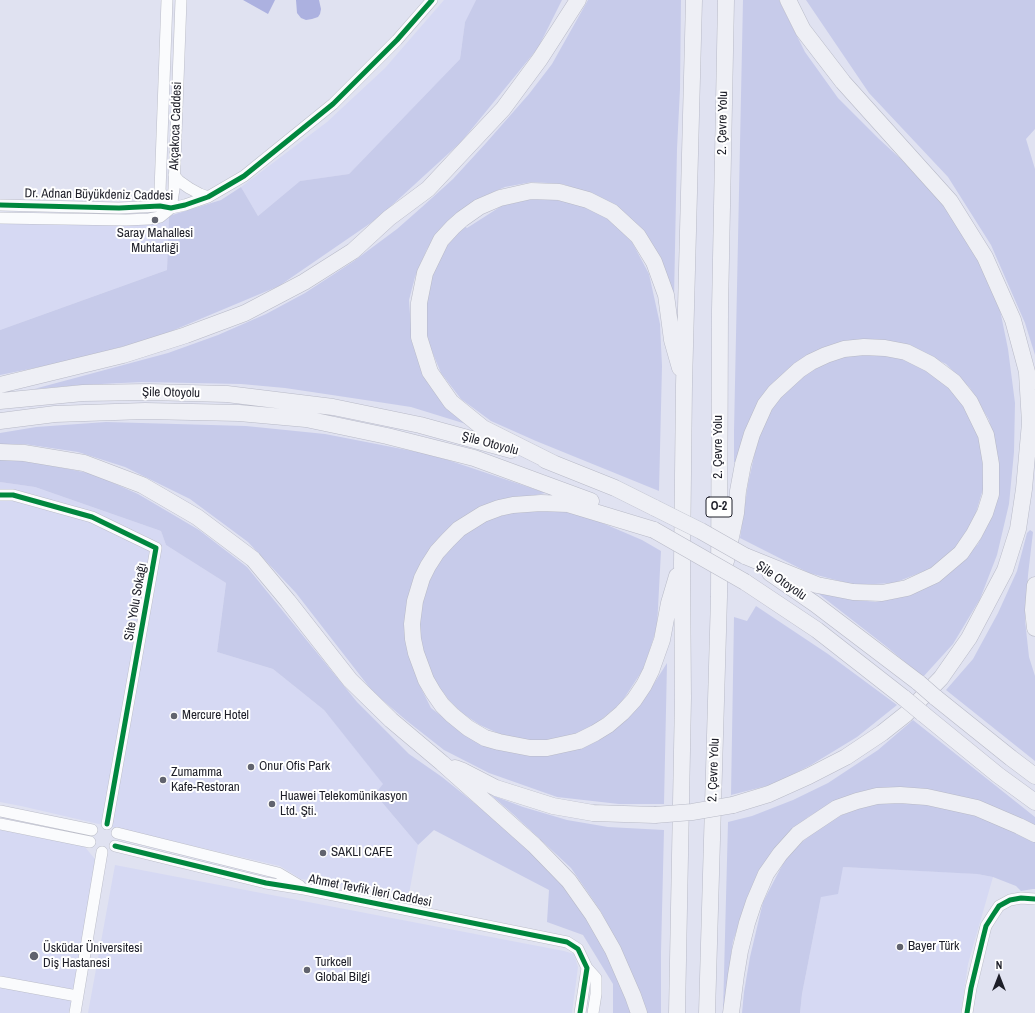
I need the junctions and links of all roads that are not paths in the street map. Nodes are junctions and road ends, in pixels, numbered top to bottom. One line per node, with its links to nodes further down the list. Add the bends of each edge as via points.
1 (167, 0): 11 (street, Akçakoca Caddesi, via 160,191)
2 (181, 0): 8 (street, Akçakoca Caddesi)
3 (432, 0): 9 (street, Dr. Adnan Büyükdeniz Caddesi, via 397,40 333,104 244,176)
4 (578, 0): 14 (highway, via 504,110 428,189 389,218 353,251 304,282 245,313 123,355)
5 (694, 0): 15 (highway)
6 (726, 0): 26 (highway, 2. Çevre Yolu / O-2, via 720,310)
7 (788, 0): 13 (highway, via 803,30 843,82 950,201 985,257 1013,320)
8 (174, 175): 9 (street, via 189,188); 11 (street, Akçakoca Caddesi)
9 (208, 197): 11 (street, Dr. Adnan Büyükdeniz Caddesi)
10 (0, 205): 11 (street, Dr. Adnan Büyükdeniz Caddesi)
11 (171, 208): 12 (street, Dr. Adnan Büyükdeniz Caddesi, via 160,217 150,219)
12 (0, 218)
13 (1027, 373): 17 (highway); 28 (highway, bridge, via 1030,422 1024,489 1018,529 1005,570 969,638 941,678 906,714 882,733 809,776 769,794 733,805 655,815 593,812 553,806 496,788)
14 (0, 385)
15 (684, 385): 20 (highway, via 672,340 666,295 654,262 638,236 612,212 588,200 559,192 531,191 500,198 479,207 441,240 425,273 419,303 421,344 430,372 451,402 483,428); 24 (highway)
16 (0, 401): 20 (highway, Şile Otoyolu, via 83,393 227,394 333,407 420,425)
17 (1035, 404)
18 (0, 421): 22 (highway, Şile Otoyolu, via 55,414 144,411 240,413 306,419 474,458 617,510)
19 (0, 452): 28 (highway, via 24,453 84,463 142,485 197,517 253,559 350,680 391,720)
20 (555, 464): 23 (highway, Şile Otoyolu, bridge, via 615,488)
21 (0, 495): 33 (street, Site Yolu Sokağı, via 13,495 92,517 156,548)
22 (654, 530): 24 (highway, via 568,504 541,503 499,508 482,514 459,529 437,552 428,566 413,612 416,653 426,680 442,705 468,728 485,738 513,746 547,748 579,741 595,733 622,713 644,685 662,640 669,603); 30 (highway, Şile Otoyolu, bridge, via 745,582 817,630)
23 (746, 556): 26 (highway, via 818,585 853,592 882,593 907,588 935,575 961,553 985,513 991,494 991,464 986,435 970,402 954,382 930,364 906,352 885,348 844,349 826,355 798,370 774,392 752,434 743,464); 29 (highway, Şile Otoyolu, bridge, via 919,683)
24 (682, 563): 49 (highway, via 683,698)
25 (1035, 585): 27 (highway)
26 (719, 597): 50 (highway, 2. Çevre Yolu / O-2)
27 (1035, 628)
28 (442, 763): 48 (highway, via 534,845 569,881 593,915 612,950)
29 (1035, 776)
30 (1035, 802)
31 (0, 812): 34 (street)
32 (0, 824): 37 (street)
33 (107, 824): 34 (street, via 99,825); 35 (street)
34 (92, 830): 37 (street)
35 (117, 833): 38 (street); 40 (street, Ahmet Tevfik İleri Caddesi, via 278,873)
36 (1035, 834): 51 (highway, via 977,808 927,797 877,796 837,808 798,834 766,874 747,923)
37 (90, 842): 39 (street, via 94,849)
38 (115, 846): 39 (street, via 109,851); 40 (street, Ahmet Tevfik İleri Caddesi, via 266,883)
39 (102, 852): 44 (street)
40 (304, 889): 42 (street, Ahmet Tevfik İleri Caddesi, via 567,942 578,949)
41 (1035, 899): 52 (street, via 1010,900 999,906 986,926)
42 (587, 968): 46 (street); 47 (street, Ahmet Tevfik İleri Caddesi, via 596,978)
43 (0, 982): 44 (street)
44 (78, 996): 45 (street)
45 (75, 1013)
46 (580, 1013)
47 (593, 1013)
48 (638, 1013)
49 (677, 1013)
50 (707, 1013)
51 (731, 1013)
52 (967, 1013)

